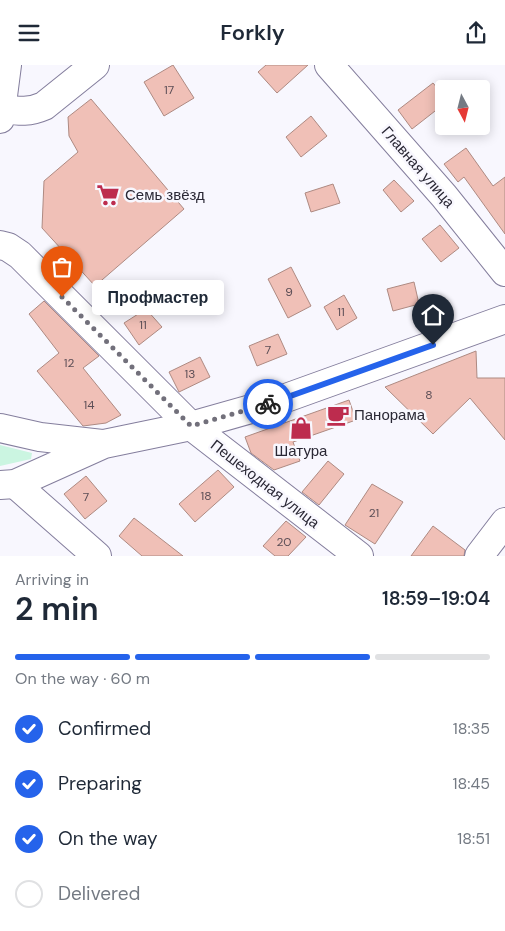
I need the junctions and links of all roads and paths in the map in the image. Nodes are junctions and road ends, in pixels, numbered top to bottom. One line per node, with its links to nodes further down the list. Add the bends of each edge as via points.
1 (7, 65): 4 (street)
2 (95, 65): 4 (street, via 44,107)
3 (329, 65): 6 (street, Главная улица, via 444,196)
4 (1, 114)
5 (0, 245): 8 (street, Пешеходная улица, via 20,255)
6 (505, 272)
7 (505, 319): 8 (street, via 272,403)
8 (191, 426): 10 (street); 14 (street, Пешеходная улица)
9 (0, 428): 10 (street, via 40,437)
10 (104, 444): 11 (street)
11 (7, 484): 13 (street)
12 (505, 522): 15 (street)
13 (97, 556)
14 (359, 556)
15 (479, 556)

